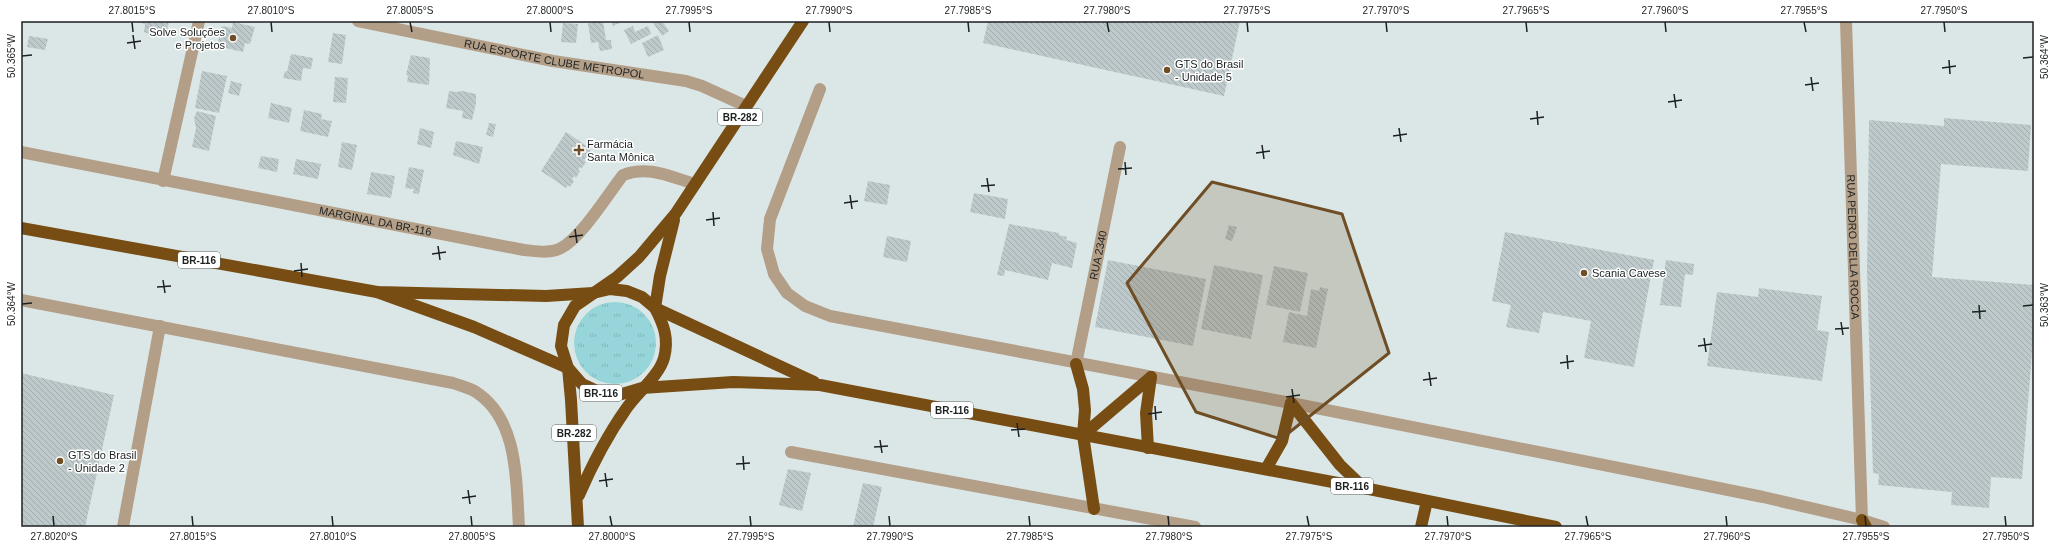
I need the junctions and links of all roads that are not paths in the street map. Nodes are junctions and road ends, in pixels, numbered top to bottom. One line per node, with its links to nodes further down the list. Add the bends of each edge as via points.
1 (199, 21): 9 (street)
2 (358, 21): 6 (street, RUA ESPORTE CLUBE METROPOL, via 553,61 686,81)
3 (803, 21): 6 (highway, BR-282)
4 (1846, 21): 32 (street, RUA PEDRO DELLA ROCCA)
5 (820, 89): 18 (street, via 770,219 767,249 774,274 787,293 805,306 830,316)
6 (746, 106): 10 (highway, BR-282)
7 (1120, 147): 18 (street, RUA 2340)
8 (21, 152): 9 (street, MARGINAL DA BR-116)
9 (163, 180): 10 (street, MARGINAL DA BR-116, via 524,250 545,251 560,249 573,241 623,175 635,170 651,171)
10 (695, 184): 11 (highway, BR-282)
11 (676, 213): 14 (highway, BR-282, via 639,258); 16 (highway, BR-282, via 667,244)
12 (21, 228): 13 (highway, BR-116)
13 (377, 292): 14 (highway, BR-116, via 546,296); 19 (highway, BR-116, via 474,327)
14 (593, 293): 16 (highway, BR-116, via 610,289 626,290 642,297); 19 (highway, BR-282, via 576,306 564,325 562,346)
15 (21, 300): 17 (street)
16 (655, 308): 21 (highway, BR-116); 22 (highway, BR-282, via 664,324 667,342 655,375)
17 (160, 326): 33 (street); 34 (street, via 453,383 476,391 493,406 505,427 511,447)
18 (1076, 364): 20 (street); 24 (highway, via 1083,389)
19 (568, 368): 22 (highway, BR-116, via 582,384 601,393 622,394); 29 (highway, BR-282)
20 (1151, 377): 23 (street); 24 (highway); 25 (highway, via 1146,413)
21 (820, 386): 22 (highway, BR-116, via 732,382); 24 (highway, BR-116)
22 (642, 388): 29 (highway, BR-282, via 599,451)
23 (1291, 403): 27 (highway, via 1282,441); 28 (highway, via 1340,465); 32 (street, via 1672,478)
24 (1083, 435): 25 (highway, BR-116); 31 (highway)
25 (1148, 448): 27 (highway, BR-116)
26 (790, 452): 31 (street)
27 (1266, 469): 28 (highway, BR-116)
28 (1364, 488): 30 (highway, BR-116)
29 (577, 498): 35 (highway, BR-282)
30 (1427, 501): 37 (highway); 38 (highway, BR-116)
31 (1094, 509): 36 (street)
32 (1864, 523): 39 (street)
33 (123, 527)
34 (519, 527)
35 (578, 527)
36 (1195, 527)
37 (1421, 527)
38 (1556, 527)
39 (1884, 527)

